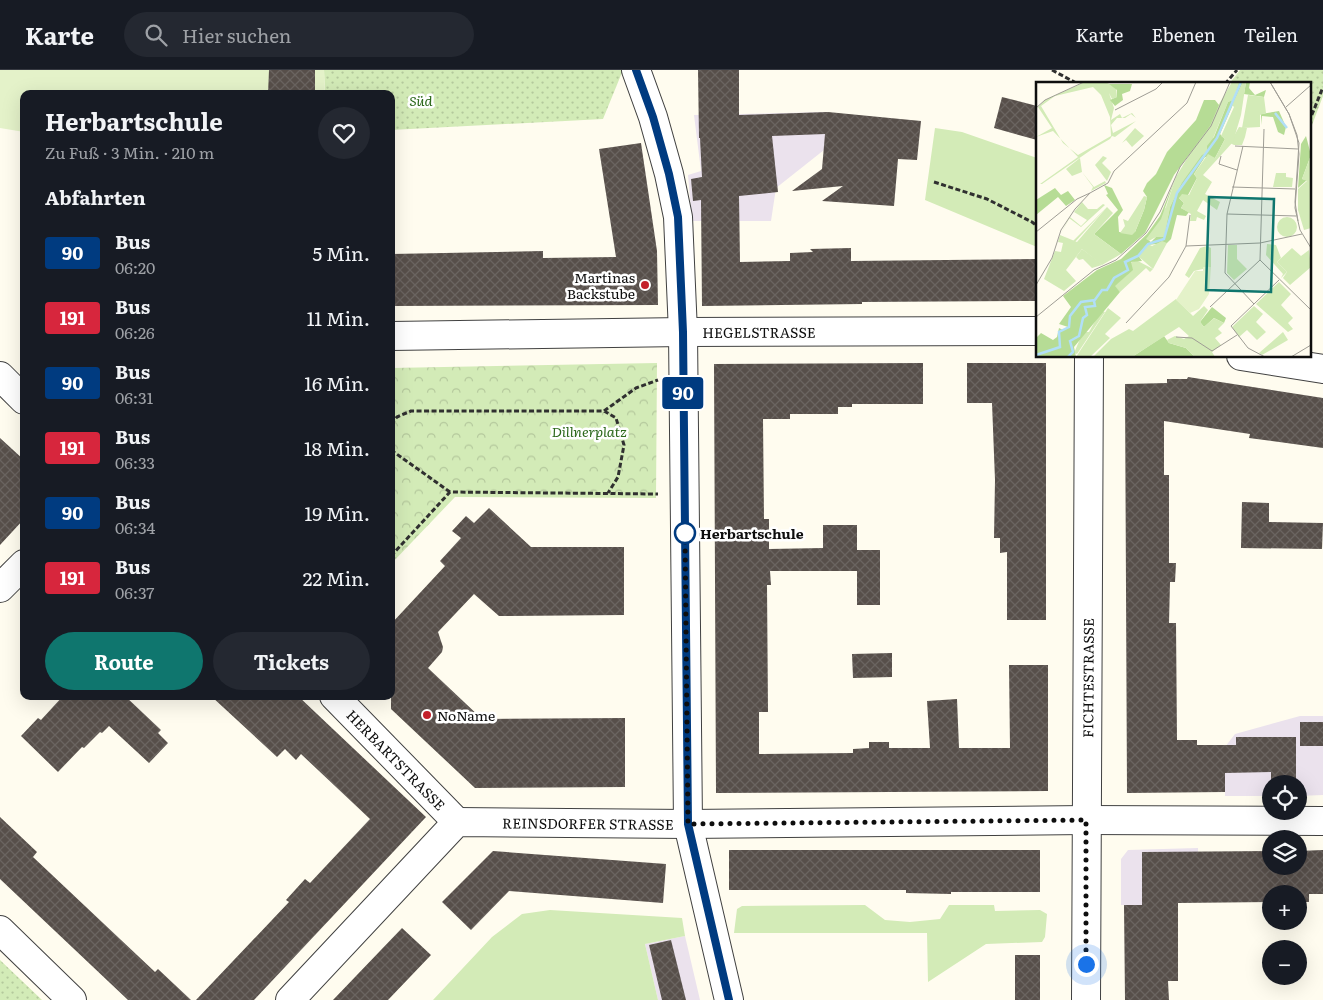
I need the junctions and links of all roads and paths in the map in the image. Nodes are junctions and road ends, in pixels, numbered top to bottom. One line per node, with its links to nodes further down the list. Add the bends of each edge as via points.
1 (636, 70): 11 (street, via 656,126 678,217)
2 (1052, 70): 4 (path)
3 (1237, 70): 5 (path)
4 (1074, 82)
5 (1227, 82)
6 (1323, 87): 7 (path)
7 (1310, 120)
8 (934, 182): 9 (path, via 987,199)
9 (1036, 225)
10 (1036, 331): 11 (street, HEGELSTRASSE)
11 (683, 332): 12 (street, HEGELSTRASSE); 17 (street)
12 (395, 336)
13 (1089, 358): 29 (street, FICHTESTRASSE)
14 (1254, 358): 15 (street)
15 (1323, 369)
16 (0, 376): 18 (street)
17 (683, 378): 19 (path, via 662,379 636,388); 24 (street)
18 (20, 396)
19 (604, 411): 20 (path, via 411,411); 23 (path, via 616,418 624,445 618,477)
20 (395, 419)
21 (395, 453): 22 (path)
22 (450, 492): 23 (path); 25 (path)
23 (608, 493): 24 (path)
24 (685, 494): 32 (street)
25 (395, 552)
26 (20, 568): 27 (street)
27 (0, 588)
28 (338, 700): 31 (street, HERBARTSTRASSE)
29 (1086, 820): 30 (street, REINSDORFER STRASSE); 32 (street, REINSDORFER STRASSE); 37 (street, FICHTESTRASSE)
30 (1323, 821)
31 (457, 822): 32 (street, REINSDORFER STRASSE); 35 (street)
32 (688, 824): 36 (street)
33 (0, 930): 34 (street)
34 (72, 1000)
35 (290, 1000)
36 (729, 1000)
37 (1086, 1000)

